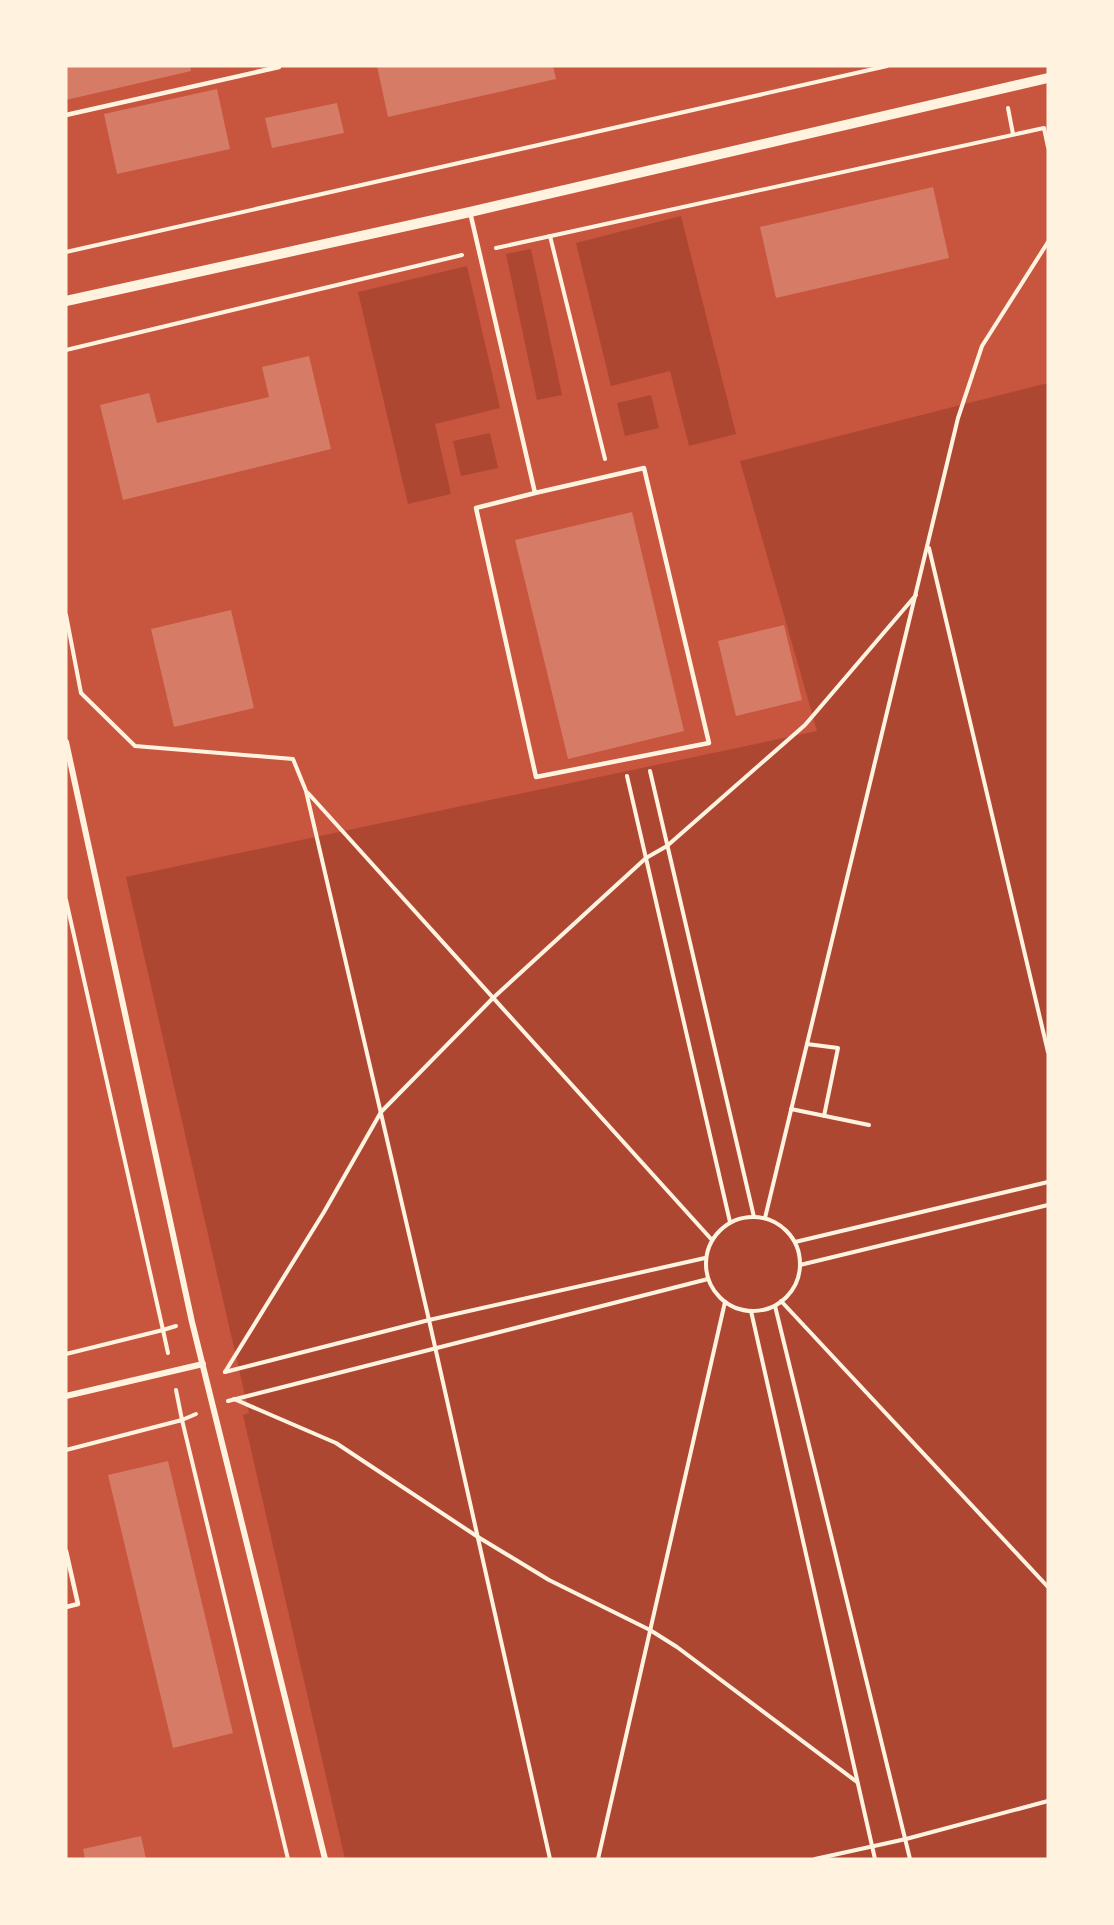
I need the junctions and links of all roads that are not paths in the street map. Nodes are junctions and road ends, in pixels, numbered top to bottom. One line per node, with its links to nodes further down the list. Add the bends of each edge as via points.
1 (279, 67): 3 (lane)
2 (1048, 78): 4 (street)
3 (66, 115)
4 (470, 212): 5 (street); 6 (lane)
5 (66, 301)
6 (535, 493): 6 (lane, via 476,508 536,777 709,743 644,468)
7 (66, 742): 8 (street)
8 (203, 1364): 9 (street); 12 (street)
9 (66, 1396)
10 (66, 1551): 11 (lane, via 78,1604)
11 (66, 1607)
12 (325, 1859)

